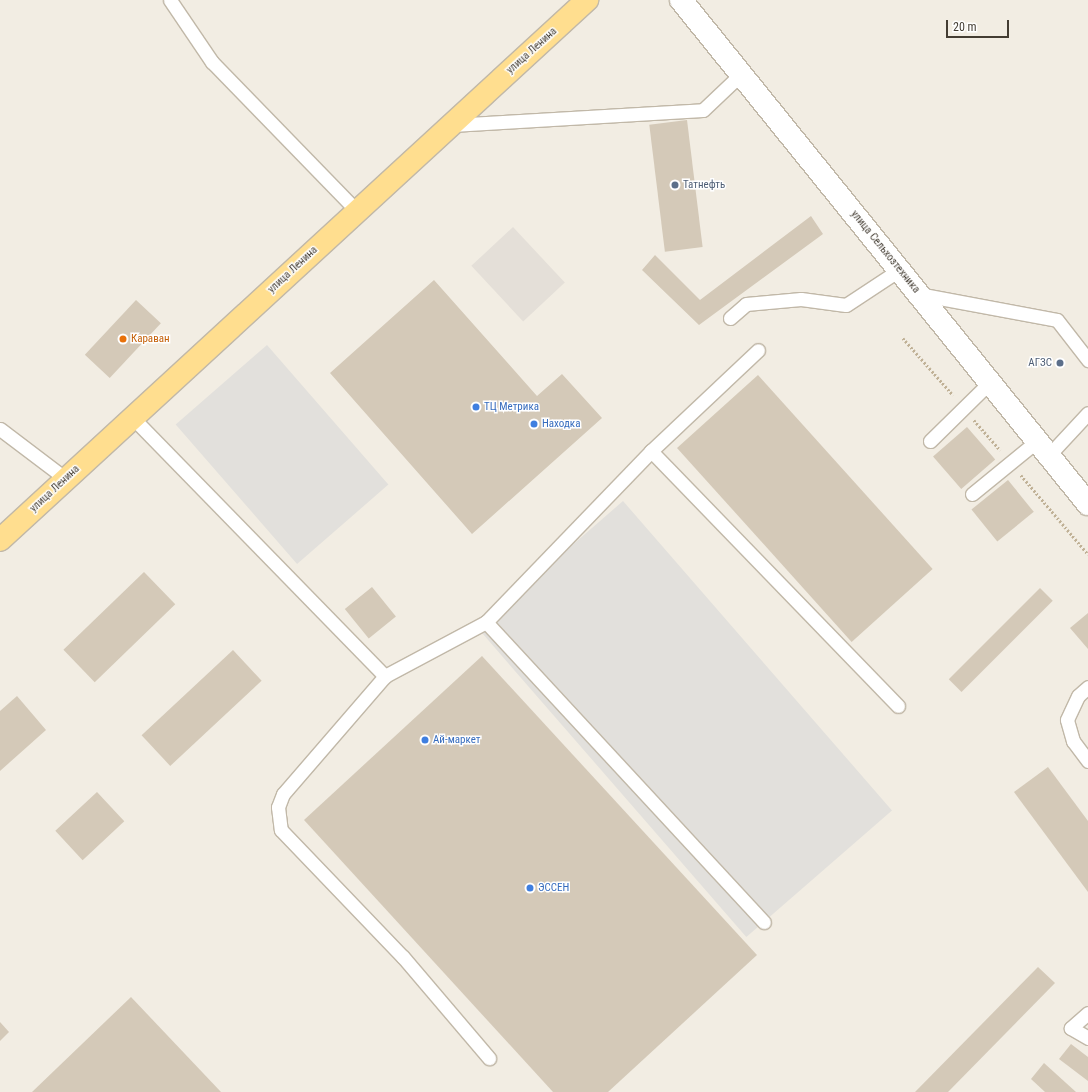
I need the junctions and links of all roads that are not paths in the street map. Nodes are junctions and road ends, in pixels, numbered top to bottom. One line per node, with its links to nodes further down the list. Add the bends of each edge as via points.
1 (170, 0): 6 (lane, via 212,62)
2 (588, 0): 5 (main road, улица Ленина)
3 (681, 0): 4 (street, улица Сельхозтехника)
4 (741, 74): 5 (lane, via 703,110); 7 (street, улица Сельхозтехника)
5 (451, 125): 6 (main road, улица Ленина)
6 (357, 211): 14 (main road, улица Ленина)
7 (900, 270): 8 (street, улица Сельхозтехника); 9 (lane, via 846,305 801,299 746,304)
8 (918, 294): 11 (lane, via 1057,320); 12 (street, улица Сельхозтехника)
9 (730, 318)
10 (758, 350): 18 (lane)
11 (1088, 360)
12 (990, 382): 16 (lane); 17 (street, улица Сельхозтехника)
13 (1088, 413): 17 (lane)
14 (132, 418): 19 (main road, улица Ленина); 24 (lane)
15 (0, 430): 19 (lane)
16 (930, 441)
17 (1043, 448): 20 (lane, via 1011,463); 21 (street, улица Сельхозтехника)
18 (651, 451): 23 (lane); 26 (lane)
19 (66, 479): 22 (main road, улица Ленина)
20 (972, 494)
21 (1088, 504)
22 (0, 540)
23 (486, 622): 24 (lane); 28 (lane)
24 (385, 676): 31 (lane, via 283,794 278,807 281,830 404,957)
25 (1088, 687): 27 (lane, via 1078,696 1067,720 1073,741)
26 (898, 706)
27 (1088, 761)
28 (764, 922)
29 (1088, 1013): 30 (lane, via 1071,1028)
30 (1088, 1038)
31 (489, 1058)

